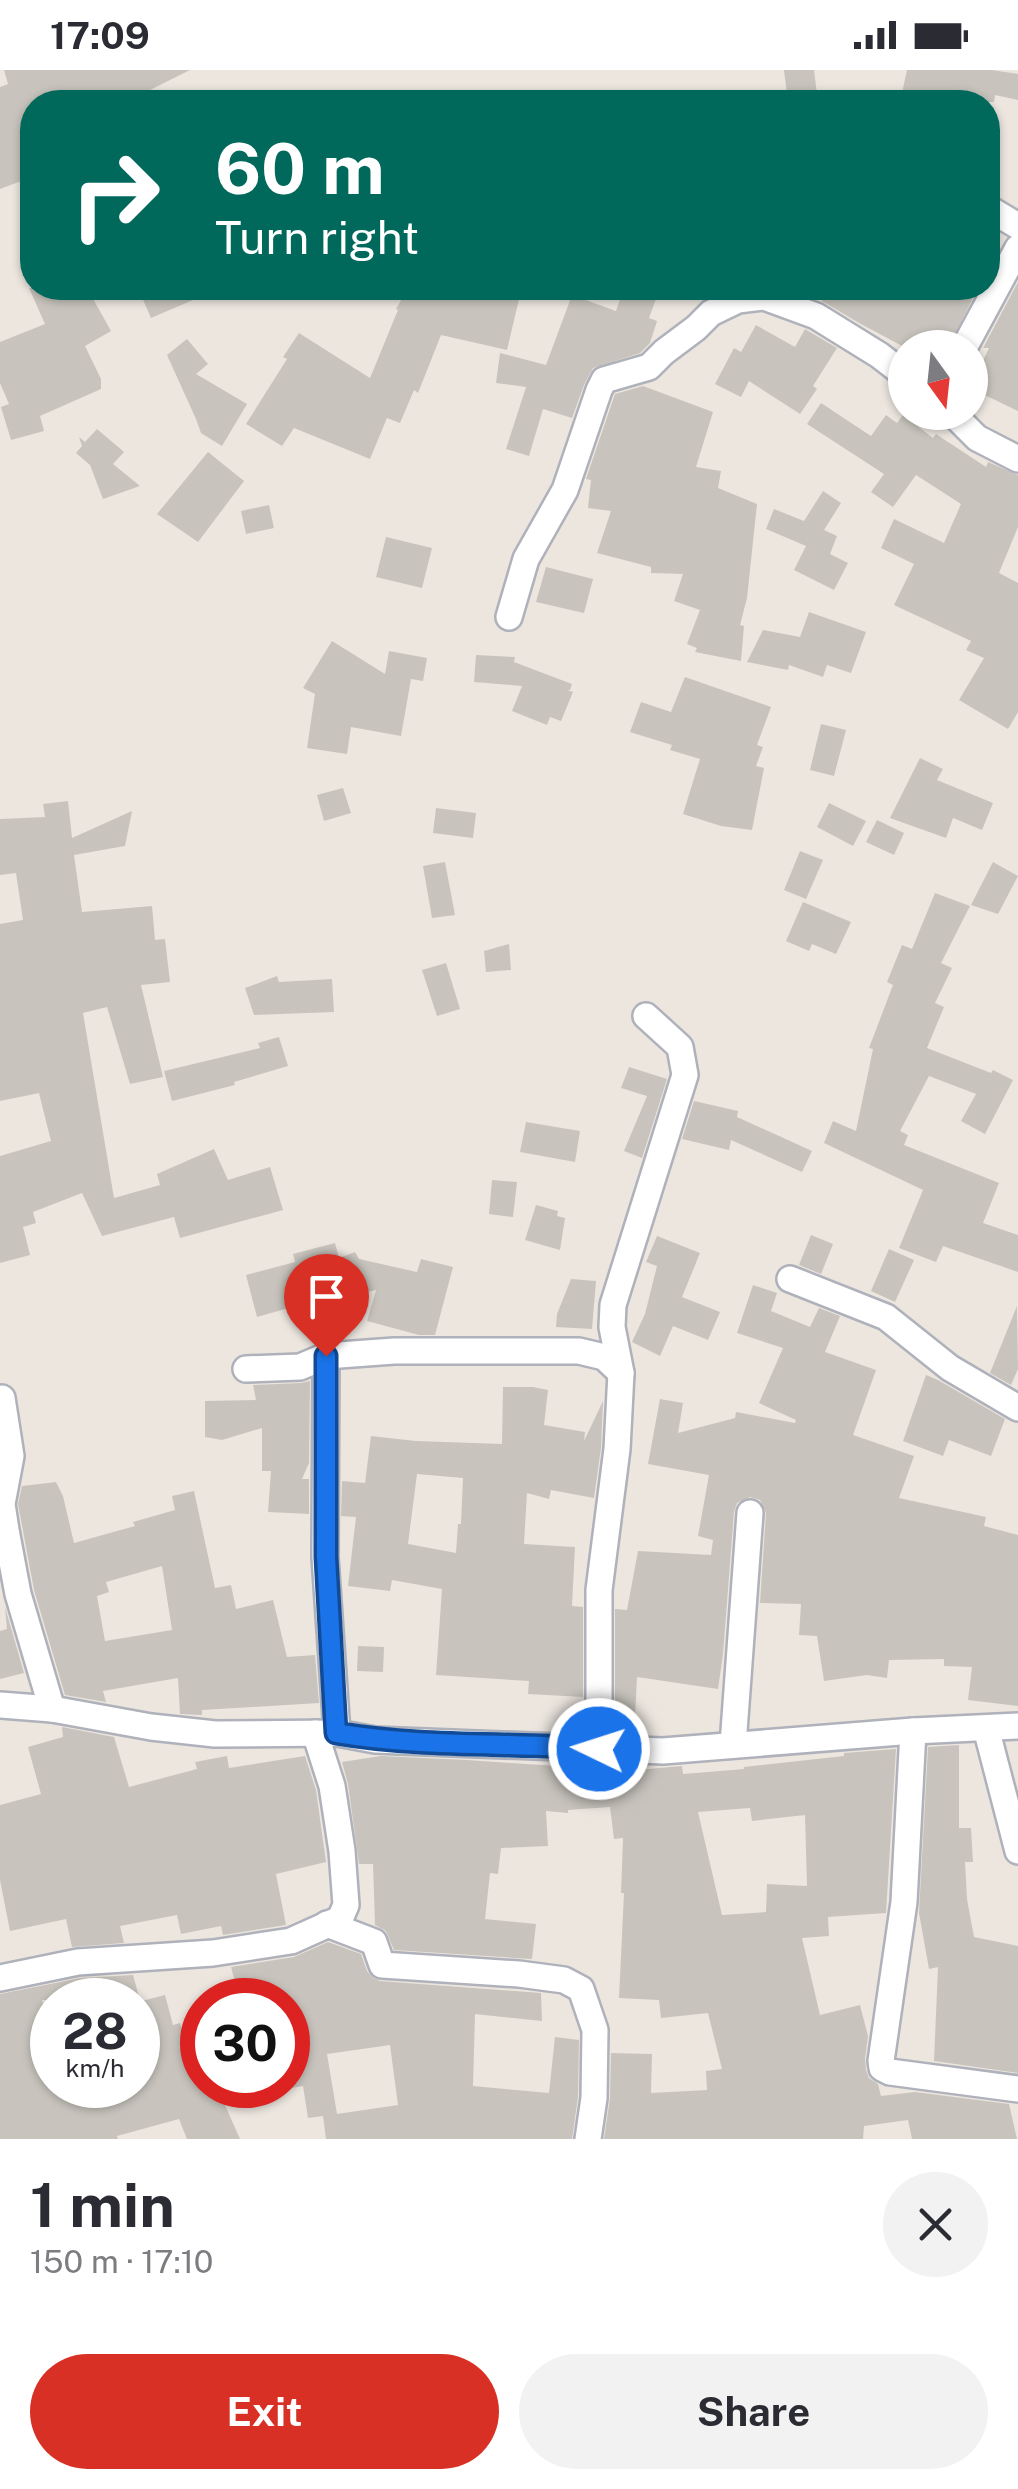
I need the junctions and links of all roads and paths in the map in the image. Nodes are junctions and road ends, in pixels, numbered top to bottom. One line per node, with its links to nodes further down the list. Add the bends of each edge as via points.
1 (1018, 248): 2 (street)
2 (1000, 281)
3 (738, 300): 10 (street, via 711,313 649,367 604,380 564,490 526,559)
4 (770, 300): 7 (street, via 816,316)
5 (990, 300): 6 (street)
6 (974, 330)
7 (888, 362)
8 (969, 430): 9 (street)
9 (1018, 460)
10 (509, 617)
11 (646, 1016): 15 (street, via 680,1047 686,1076 614,1305)
12 (790, 1279): 17 (street, via 886,1318 950,1368)
13 (326, 1356): 14 (street, via 300,1367); 15 (street, via 580,1351 604,1357); 24 (street)
14 (246, 1369)
15 (621, 1373): 26 (street, via 599,1590)
16 (2, 1398): 20 (street, via 11,1456 2,1504 6,1530)
17 (1018, 1408)
18 (750, 1513): 25 (street)
19 (0, 1706): 20 (street)
20 (52, 1710): 24 (street, via 215,1734)
21 (1018, 1726): 22 (street)
22 (986, 1728): 23 (street); 27 (street)
23 (913, 1731): 25 (street); 30 (street, via 904,1902 882,2068)
24 (326, 1733): 26 (street); 28 (street, via 346,1884 340,1920)
25 (733, 1745): 26 (street)
26 (599, 1749)
27 (1018, 1851)
28 (328, 1924): 29 (street, via 291,1940 213,1954 78,1962); 31 (street, via 374,1942 382,1964 534,1976 582,1989 595,2030)
29 (0, 1978)
30 (1018, 2089)
31 (588, 2139)

